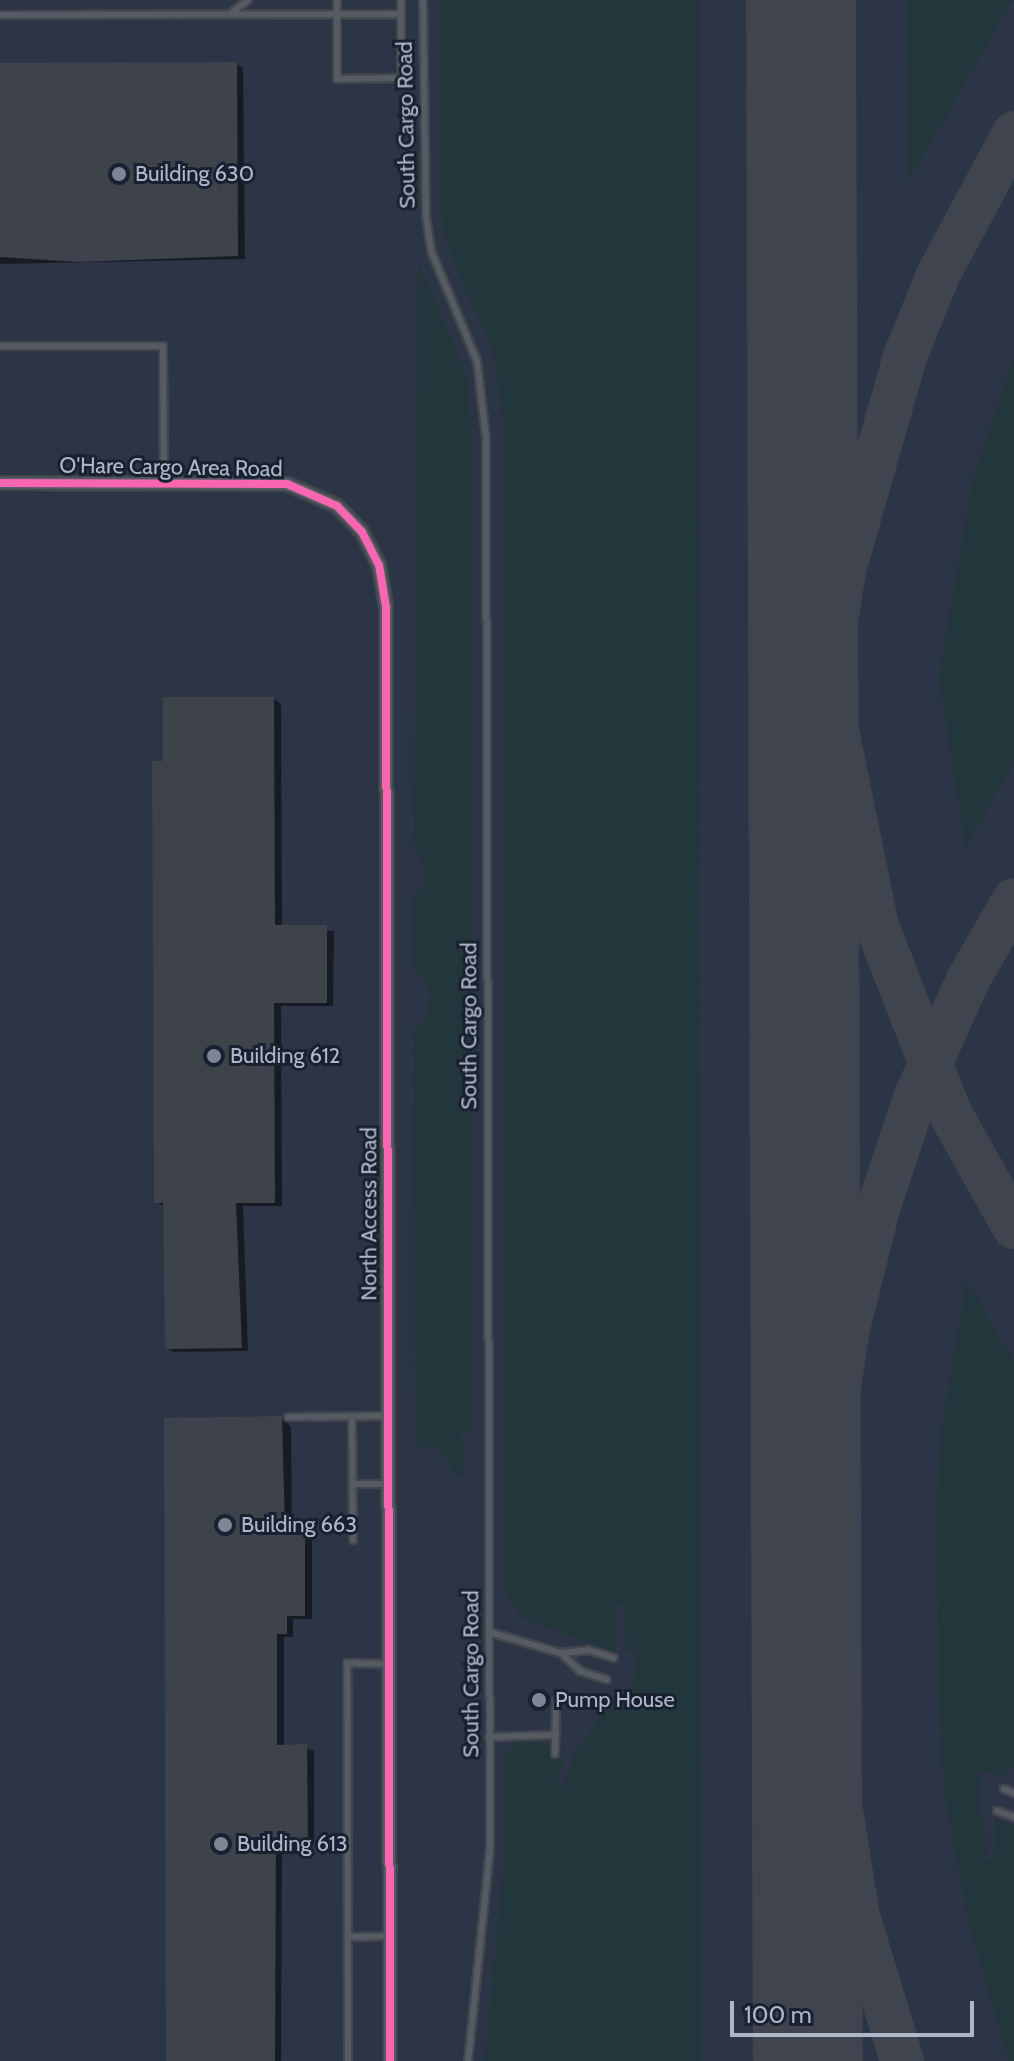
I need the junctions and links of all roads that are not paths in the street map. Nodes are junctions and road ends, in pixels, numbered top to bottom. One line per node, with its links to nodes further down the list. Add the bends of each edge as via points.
1 (248, 0): 5 (lane)
2 (337, 0): 6 (lane)
3 (401, 0): 7 (lane)
4 (423, 0): 19 (lane, South Cargo Road, via 426,217 432,253 477,361 486,438)
5 (230, 14): 6 (lane); 8 (lane)
6 (337, 14): 7 (lane); 7 (lane, via 337,79 350,79 401,78)
7 (401, 14)
8 (0, 15)
9 (0, 346): 11 (lane, via 163,346)
10 (0, 483): 11 (street, O'Hare Cargo Area Road)
11 (164, 483): 12 (street, O'Hare Cargo Area Road, via 287,484)
12 (337, 506): 13 (street, North Access Road, via 362,532 379,565 386,607)
13 (388, 1416): 15 (lane); 17 (street, North Access Road)
14 (288, 1417): 15 (lane)
15 (352, 1417): 16 (lane)
16 (352, 1484): 17 (lane); 18 (lane)
17 (388, 1484): 22 (street, North Access Road)
18 (353, 1540)
19 (489, 1632): 20 (lane); 26 (lane, South Cargo Road)
20 (561, 1653): 21 (lane, via 588,1650); 23 (lane, via 580,1671)
21 (614, 1658)
22 (388, 1664): 32 (street, North Access Road); 33 (lane, via 347,1663)
23 (607, 1680)
24 (556, 1701): 25 (lane)
25 (556, 1735): 26 (lane); 27 (lane)
26 (489, 1737): 36 (lane, South Cargo Road, via 490,1849)
27 (555, 1754)
28 (1004, 1789): 29 (lane)
29 (1014, 1793)
30 (997, 1811): 31 (lane)
31 (1014, 1817)
32 (390, 1936): 33 (lane); 35 (street)
33 (349, 1937): 34 (lane)
34 (348, 2061)
35 (390, 2061)
36 (468, 2061)

